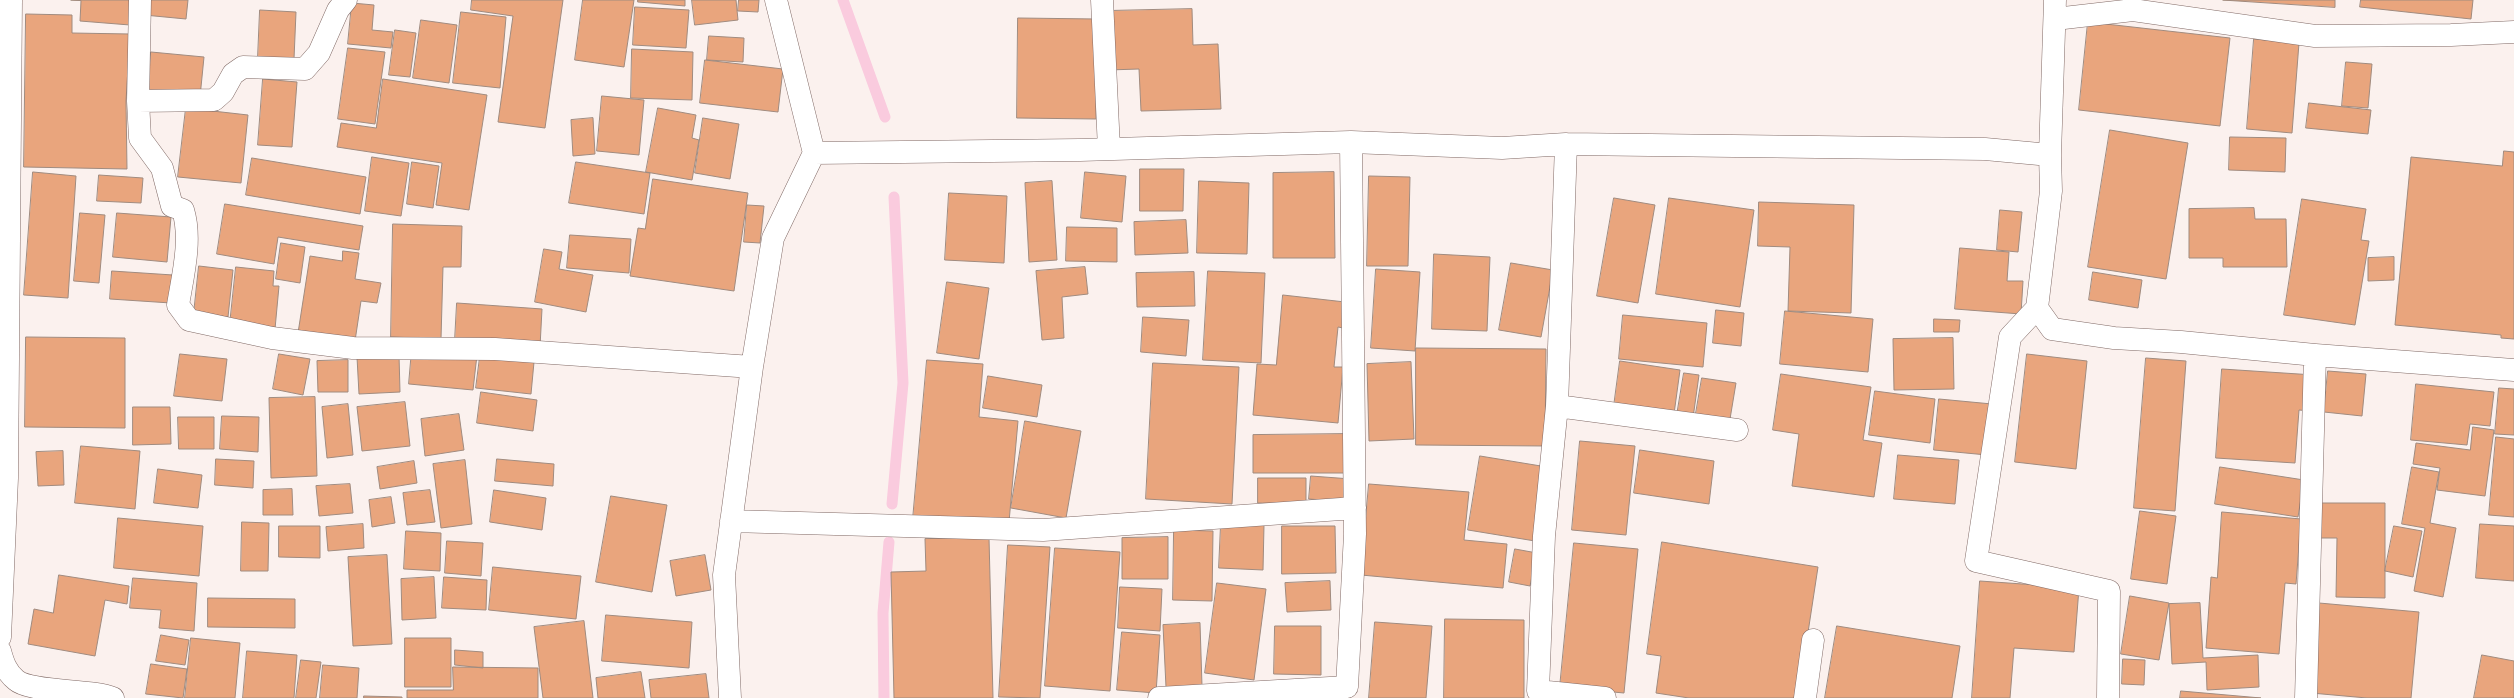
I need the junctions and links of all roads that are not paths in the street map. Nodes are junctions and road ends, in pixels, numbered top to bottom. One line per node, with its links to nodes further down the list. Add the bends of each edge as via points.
1 (11, 0): 22 (street, via 8,455)
2 (140, 0): 8 (street)
3 (346, 0): 8 (street, via 338,10 319,53 305,69 243,67 233,74 223,92 214,100)
4 (776, 0): 12 (street)
5 (1102, 0): 11 (street)
6 (2055, 10): 7 (street, via 2133,10 2315,36); 13 (street)
7 (2514, 32)
8 (138, 101): 16 (street, via 140,138 162,168 172,206 183,210 186,221 184,264 178,305 189,320 272,338 353,348 495,349)
9 (1351, 142): 10 (street, via 1502,148); 11 (street); 20 (street)
10 (1566, 144): 13 (street, via 1985,149); 18 (street)
11 (1109, 149): 12 (street)
12 (814, 153): 16 (street, via 773,238)
13 (2050, 155): 14 (street, via 2051,191)
14 (2038, 308): 15 (street, via 2052,329 2114,338); 31 (street, via 2010,337 1976,561 2109,591)
15 (2315, 355): 17 (street); 32 (street)
16 (752, 366): 21 (street)
17 (2514, 370)
18 (1557, 406): 19 (street); 29 (street, via 1544,536 1538,691)
19 (1737, 430)
20 (1355, 508): 21 (street, via 1043,530); 25 (street)
21 (731, 521): 27 (street, via 724,575)
22 (0, 637)
23 (1813, 640): 30 (street)
24 (0, 651): 26 (street, via 4,667 17,681 38,687)
25 (1347, 693): 28 (street)
26 (113, 698)
27 (730, 698)
28 (1159, 698)
29 (1605, 698)
30 (1805, 698)
31 (2108, 698)
32 (2306, 698)

